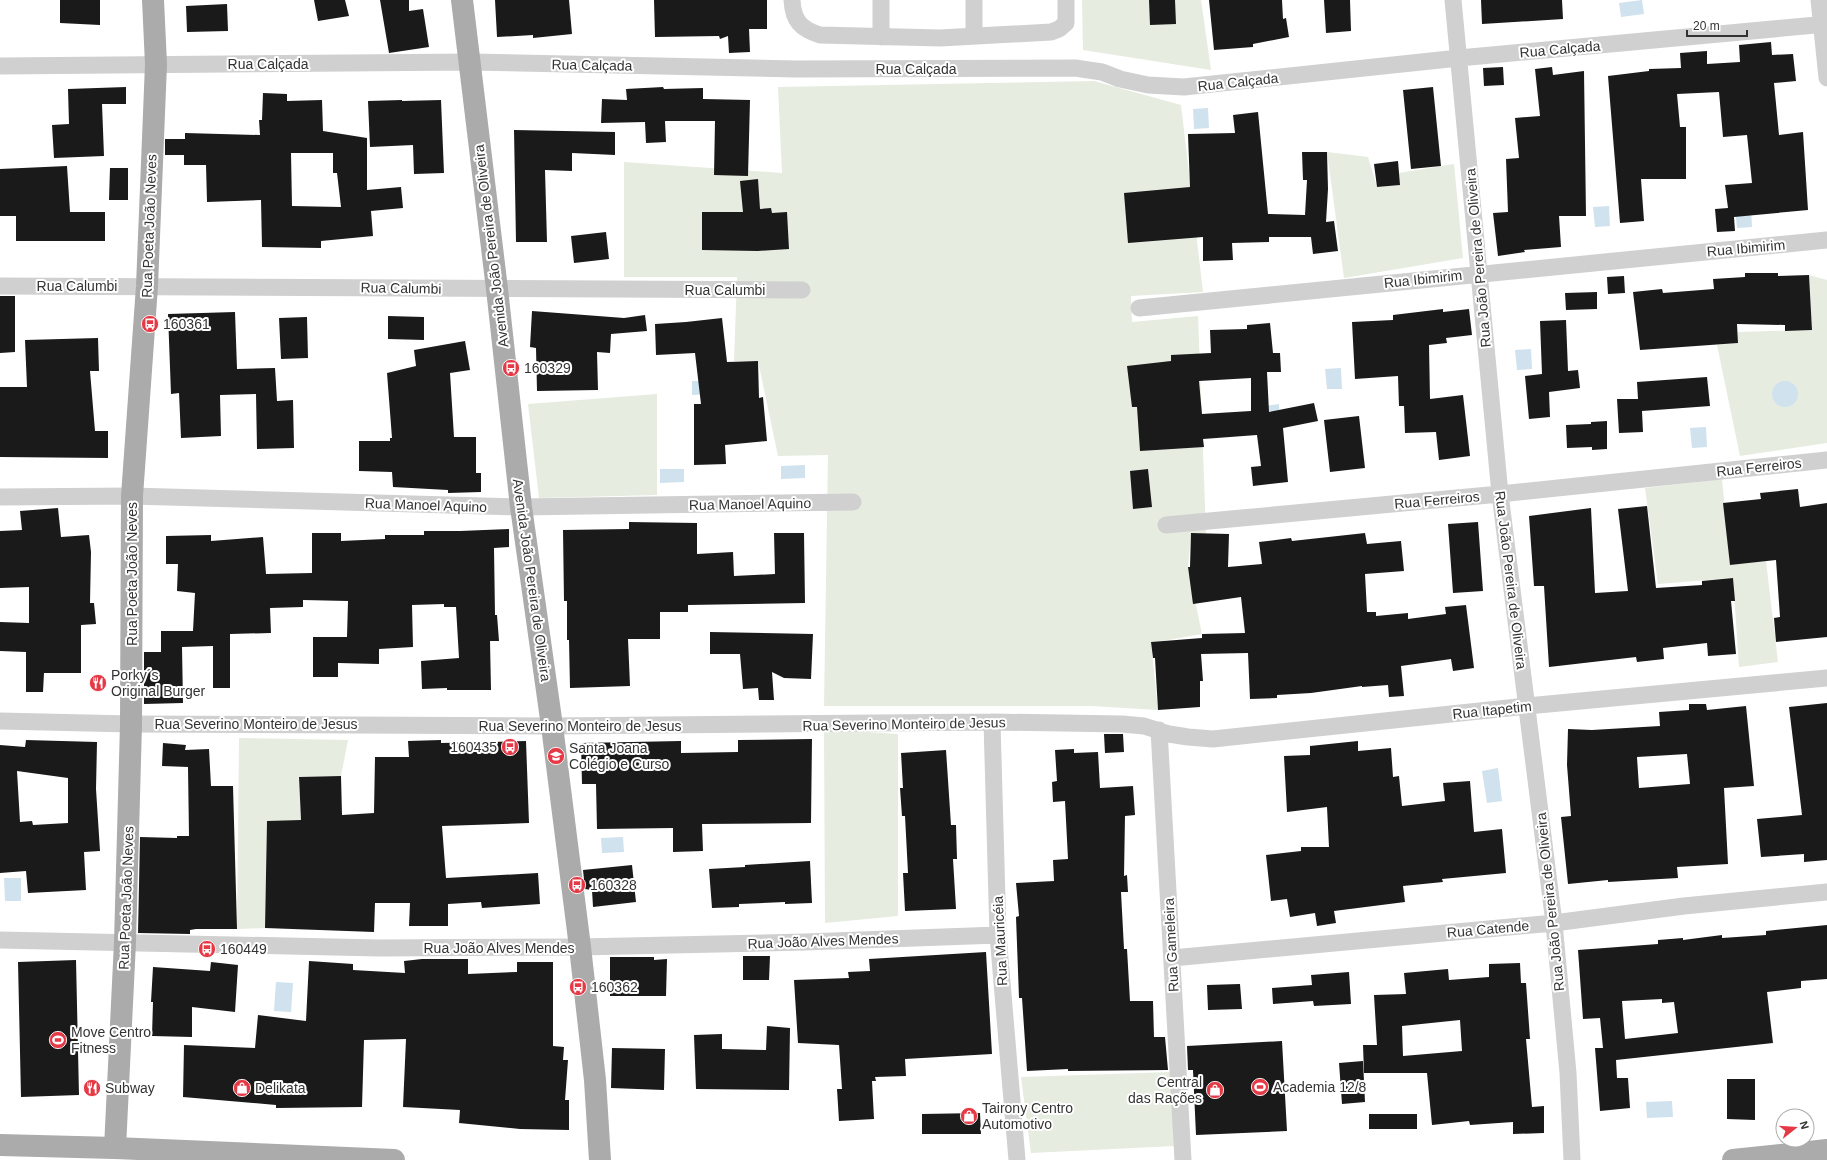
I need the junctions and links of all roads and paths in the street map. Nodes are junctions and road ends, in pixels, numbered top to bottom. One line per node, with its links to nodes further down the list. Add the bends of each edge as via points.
1 (153, 0): 14 (main road, Rua Poeta João Neves)
2 (462, 0): 13 (main road, Avenida João Pereira de Oliveira)
3 (792, 0): 11 (street, via 792,10 798,23 808,32 820,35)
4 (881, 0): 11 (street)
5 (974, 0): 10 (street)
6 (1066, 0): 10 (street, via 1066,23 1059,29 1036,33)
7 (1453, 0): 12 (street, Rua João Pereira de Oliveira)
8 (1819, 0): 9 (street)
9 (1824, 25): 12 (street, Rua Calçada); 16 (street)
10 (974, 36): 11 (street)
11 (881, 37)
12 (1459, 58): 13 (street, Rua Calçada, via 1184,87 1148,85 1102,72 1075,68 796,69); 18 (street, Rua João Pereira de Oliveira)
13 (470, 62): 14 (street, Rua Calçada); 21 (main road, Avenida João Pereira de Oliveira)
14 (156, 64): 15 (street, Rua Calçada); 20 (main road, Rua Poeta João Neves)
15 (0, 66)
16 (1827, 78)
17 (1827, 240): 18 (street, Rua Ibimirim)
18 (1479, 274): 23 (street, Rua Ibimirim); 25 (street, Rua João Pereira de Oliveira)
19 (0, 286): 20 (street, Rua Calumbi)
20 (147, 286): 21 (street, Rua Calumbi); 26 (main road, Rua Poeta João Neves)
21 (497, 289): 22 (street, Rua Calumbi); 29 (main road, Avenida João Pereira de Oliveira)
22 (802, 290)
23 (1139, 308)
24 (1827, 460): 25 (street, Rua Ferreiros)
25 (1500, 494): 30 (street, Rua Ferreiros); 32 (street, Rua João Pereira de Oliveira)
26 (132, 496): 27 (street, Rua Manoel Aquino); 29 (street, Rua Manoel Aquino); 35 (main road, Rua Poeta João Neves)
27 (0, 497)
28 (853, 502): 29 (street, Rua Manoel Aquino)
29 (521, 507): 36 (main road, Avenida João Pereira de Oliveira)
30 (1166, 525)
31 (1827, 678): 32 (street, Rua Itapetim)
32 (1527, 706): 37 (street, Rua Itapetim, via 1213,739 1170,734); 39 (street, Rua João Pereira de Oliveira)
33 (0, 721): 35 (street, Rua Severino Monteiro de Jesus)
34 (992, 722): 36 (street, Rua Severino Monteiro de Jesus); 37 (street, Rua Severino Monteiro de Jesus, via 1122,724); 40 (street, Rua Mauricéia)
35 (131, 724): 36 (street, Rua Severino Monteiro de Jesus); 42 (main road, Rua Poeta João Neves)
36 (552, 726): 43 (main road, Avenida João Pereira de Oliveira)
37 (1159, 730): 44 (street, Rua Gameleira)
38 (1827, 892): 39 (street, Rua Catende, via 1684,906)
39 (1554, 923): 44 (street, Rua Catende); 53 (street, Rua João Pereira de Oliveira, via 1568,1073)
40 (998, 935): 43 (street, Rua João Alves Mendes); 51 (street, Rua Mauricéia)
41 (0, 940): 42 (street, Rua João Alves Mendes)
42 (125, 942): 43 (street, Rua João Alves Mendes, via 379,948); 47 (main road, Rua Poeta João Neves)
43 (580, 947): 50 (main road, Avenida João Pereira de Oliveira, via 595,1080)
44 (1172, 958): 52 (street, Rua Gameleira)
45 (0, 1145): 47 (main road)
46 (1827, 1150): 48 (main road)
47 (114, 1154): 49 (main road)
48 (1796, 1157): 54 (main road)
49 (394, 1160)
50 (600, 1160)
51 (1017, 1160)
52 (1183, 1160)
53 (1572, 1160)
54 (1733, 1160)

